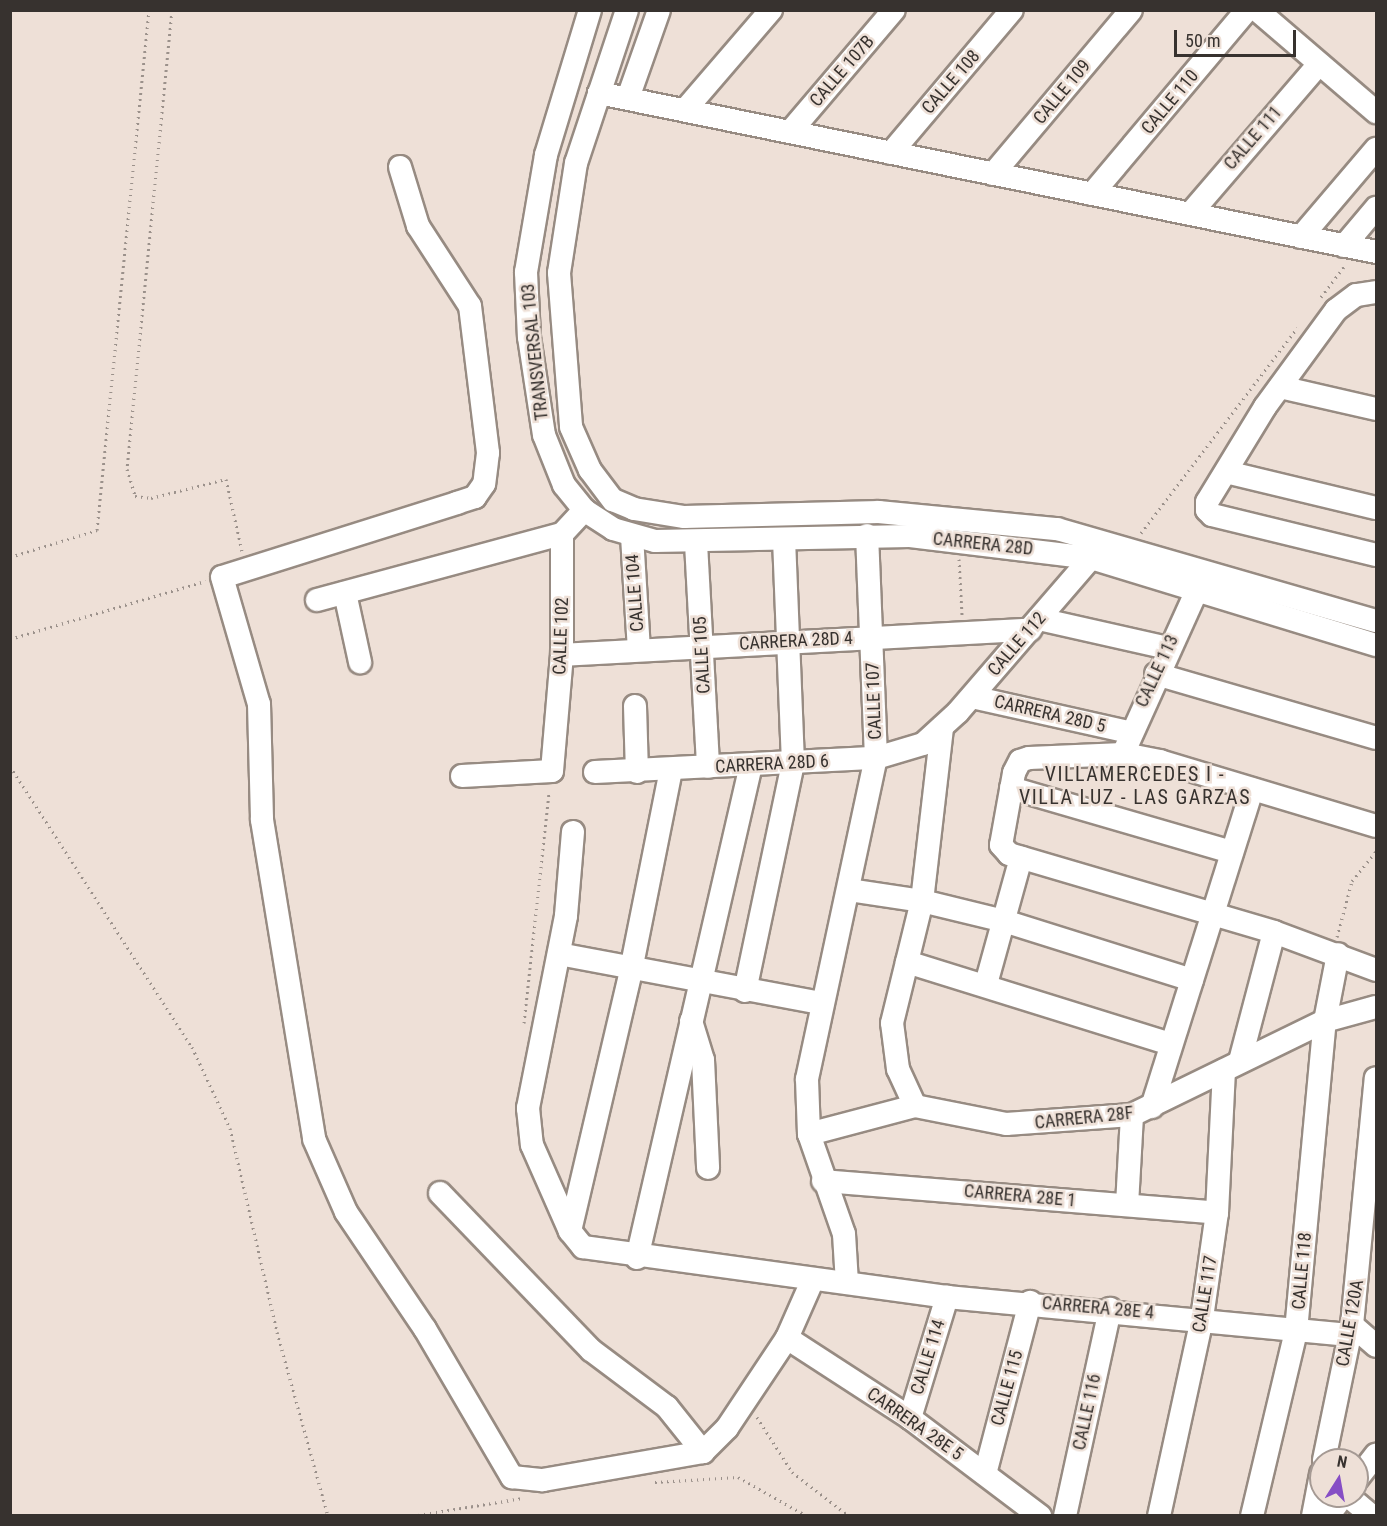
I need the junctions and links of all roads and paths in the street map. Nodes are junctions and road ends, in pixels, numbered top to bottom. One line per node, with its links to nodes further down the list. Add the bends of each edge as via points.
1 (149, 10): 44 (path, via 97,530)
2 (172, 10): 46 (path, via 127,469 135,496 151,498 226,479)
3 (590, 10): 35 (street, TRANSVERSAL 103, via 546,155 526,272 530,347 544,435 564,485)
4 (627, 10): 13 (street, TRANSVERSAL 103)
5 (659, 10): 14 (street)
6 (771, 10): 15 (street)
7 (894, 10): 17 (street, CALLE 107B)
8 (1012, 10): 19 (street, CALLE 108)
9 (1131, 10): 21 (street, CALLE 109)
10 (1247, 10): 22 (street, CALLE 110)
11 (1257, 10): 12 (street)
12 (1318, 64): 16 (street); 24 (street, CALLE 111)
13 (599, 93): 14 (street); 33 (street, TRANSVERSAL 103, via 576,163 559,273 571,427)
14 (628, 98): 15 (street)
15 (685, 110): 17 (street)
16 (1377, 112)
17 (790, 132): 19 (street)
18 (1377, 149): 25 (street)
19 (891, 153): 21 (street)
20 (400, 167): 46 (street, via 418,226 461,286 473,316 489,453 484,484 475,496 457,503)
21 (993, 174): 22 (street)
22 (1092, 194): 24 (street)
23 (1377, 208): 26 (street)
24 (1190, 214): 25 (street)
25 (1301, 237): 26 (street)
26 (1359, 249): 28 (path)
27 (1377, 292): 30 (street, via 1356,295 1336,310)
28 (1315, 304)
29 (1301, 323): 42 (path)
30 (1280, 387): 31 (street); 32 (street)
31 (1377, 410)
32 (1226, 472): 34 (street); 43 (street, via 1208,502 1212,515)
33 (602, 488): 42 (street, CARRERA 28D, via 613,500 658,515 933,514 1057,529)
34 (1377, 508)
35 (584, 510): 36 (street); 38 (street, CARRERA 28D)
36 (562, 534): 49 (street); 61 (street, CALLE 102)
37 (867, 535): 39 (street, CARRERA 28D); 40 (street, CARRERA 28D); 54 (street, CALLE 107)
38 (632, 536): 41 (street, CARRERA 28D); 60 (street, CALLE 104)
39 (784, 539): 41 (street, CARRERA 28D); 56 (street)
40 (958, 539): 45 (street, CARRERA 28D); 53 (path)
41 (696, 543): 58 (street, CALLE 105)
42 (1131, 547): 51 (street, CARRERA 28D)
43 (1377, 555)
44 (10, 557)
45 (1091, 558): 48 (street, CARRERA 28D); 52 (street, CALLE 112)
46 (246, 568): 47 (street)
47 (222, 577): 55 (path); 134 (street, via 259,704 262,819 307,1104 314,1139 346,1212 425,1329 512,1477 543,1480)
48 (1197, 590): 57 (street, CARRERA 28D); 59 (street, CALLE 113)
49 (345, 593): 50 (street); 62 (street)
50 (317, 600)
51 (1377, 621)
52 (1035, 625): 53 (street, CARRERA 28D 4); 59 (street, CARRERA 28D 4); 64 (street, CALLE 112)
53 (963, 633): 54 (street, CARRERA 28D 4)
54 (872, 637): 56 (street, CARRERA 28D 4); 70 (street, CALLE 107)
55 (10, 639)
56 (790, 641): 58 (street, CARRERA 28D 4); 71 (street)
57 (1377, 645)
58 (702, 646): 60 (street, CARRERA 28D 4); 74 (street, CALLE 105)
59 (1168, 648): 63 (street, CALLE 113)
60 (639, 650): 61 (street, CARRERA 28D 4)
61 (562, 655): 76 (street, CALLE 102)
62 (360, 662)
63 (1156, 674): 67 (street, CALLE 113); 68 (street)
64 (972, 697): 66 (street, CALLE 112); 67 (street, CARRERA 28D 5)
65 (635, 706): 78 (street)
66 (942, 729): 70 (street, CARRERA 28D 6, via 923,744); 88 (street)
67 (1129, 732): 69 (street, CALLE 113)
68 (1377, 738)
69 (1123, 754): 80 (street, via 1029,758 1016,765); 81 (street)
70 (876, 758): 71 (street, CARRERA 28D 6); 87 (street, CALLE 107)
71 (794, 763): 72 (street, CARRERA 28D 6); 100 (street)
72 (751, 765): 74 (street, CARRERA 28D 6); 98 (street)
73 (10, 766): 138 (path, via 192,1047 230,1128 277,1332)
74 (708, 767): 75 (street, CARRERA 28D 6)
75 (671, 769): 78 (street, CARRERA 28D 6); 95 (street)
76 (552, 771): 79 (street); 105 (path)
77 (595, 772): 78 (street, CARRERA 28D 6)
78 (637, 772)
79 (462, 776)
80 (1011, 788): 85 (street); 86 (street, via 1001,849)
81 (1252, 789): 82 (street); 85 (street)
82 (1377, 826)
83 (573, 832): 92 (street)
84 (1377, 851): 93 (path, via 1352,882 1337,937)
85 (1232, 852): 89 (street)
86 (1021, 858): 89 (street); 90 (street)
87 (849, 890): 88 (street); 101 (street, CALLE 107)
88 (922, 901): 90 (street); 94 (street)
89 (1215, 917): 91 (street); 97 (street)
90 (1004, 921): 97 (street); 99 (street)
91 (1274, 932): 93 (street); 107 (street, CALLE 117)
92 (559, 954): 95 (street); 118 (street, via 528,1108 532,1145)
93 (1338, 954): 96 (street); 104 (street, CALLE 118)
94 (907, 962): 99 (street); 109 (street, via 892,1023 898,1069)
95 (631, 970): 98 (street); 118 (street)
96 (1377, 970)
97 (1192, 980): 106 (street)
98 (700, 984): 100 (street); 103 (street)
99 (986, 984): 106 (street)
100 (745, 991): 101 (street)
101 (822, 1003): 111 (street, CALLE 107, via 807,1079)
102 (1377, 1007): 104 (street, CARRERA 28F)
103 (691, 1021): 112 (street, via 703,1060); 119 (street)
104 (1325, 1022): 107 (street, CARRERA 28F); 128 (street, CALLE 118)
105 (523, 1034)
106 (1170, 1044): 110 (street)
107 (1232, 1066): 110 (street, CARRERA 28F); 117 (street, CALLE 117)
108 (1376, 1086): 113 (street, CALLE 120A)
109 (915, 1106): 110 (street, CARRERA 28F, via 1006,1124); 111 (street, CARRERA 28F)
110 (1142, 1111): 116 (street)
111 (809, 1134): 114 (street, CALLE 107)
112 (708, 1168)
113 (1374, 1169): 120 (street, CALLE 120A)
114 (823, 1181): 116 (street, CARRERA 28E 1); 122 (street, CALLE 107, via 844,1234)
115 (440, 1193): 134 (street, via 591,1350 667,1407)
116 (1127, 1205): 117 (street, CARRERA 28E 1)
117 (1217, 1213): 126 (street, CALLE 117)
118 (570, 1231): 119 (street, CARRERA 28E 4, via 583,1247)
119 (637, 1258): 121 (street, CARRERA 28E 4)
120 (1369, 1259): 127 (street, CALLE 120A)
121 (813, 1279): 122 (street, CARRERA 28E 4); 129 (street)
122 (847, 1283): 123 (street, CARRERA 28E 4)
123 (947, 1297): 124 (street, CARRERA 28E 4); 132 (street, CALLE 114)
124 (1030, 1302): 125 (street, CARRERA 28E 4); 135 (street, CALLE 115)
125 (1110, 1309): 126 (street, CARRERA 28E 4); 143 (street, CALLE 116)
126 (1202, 1318): 128 (street, CARRERA 28E 4); 144 (street, CALLE 117)
127 (1351, 1330): 128 (street, CARRERA 28E 4); 130 (street); 133 (street, CALLE 120A)
128 (1296, 1331): 145 (street, CALLE 118)
129 (787, 1338): 131 (street); 132 (street, CARRERA 28E 5)
130 (1377, 1346)
131 (745, 1397): 134 (street, via 727,1428); 141 (path, via 792,1472)
132 (910, 1418): 135 (street, CARRERA 28E 5)
133 (1326, 1448)
134 (703, 1452)
135 (985, 1474): 142 (street, CARRERA 28E 5)
136 (644, 1482): 140 (path, via 738,1477)
137 (529, 1498): 139 (path)
138 (328, 1515)
139 (412, 1515)
140 (807, 1515)
141 (849, 1515)
142 (1040, 1515)
143 (1065, 1515)
144 (1159, 1515)
145 (1252, 1515)

